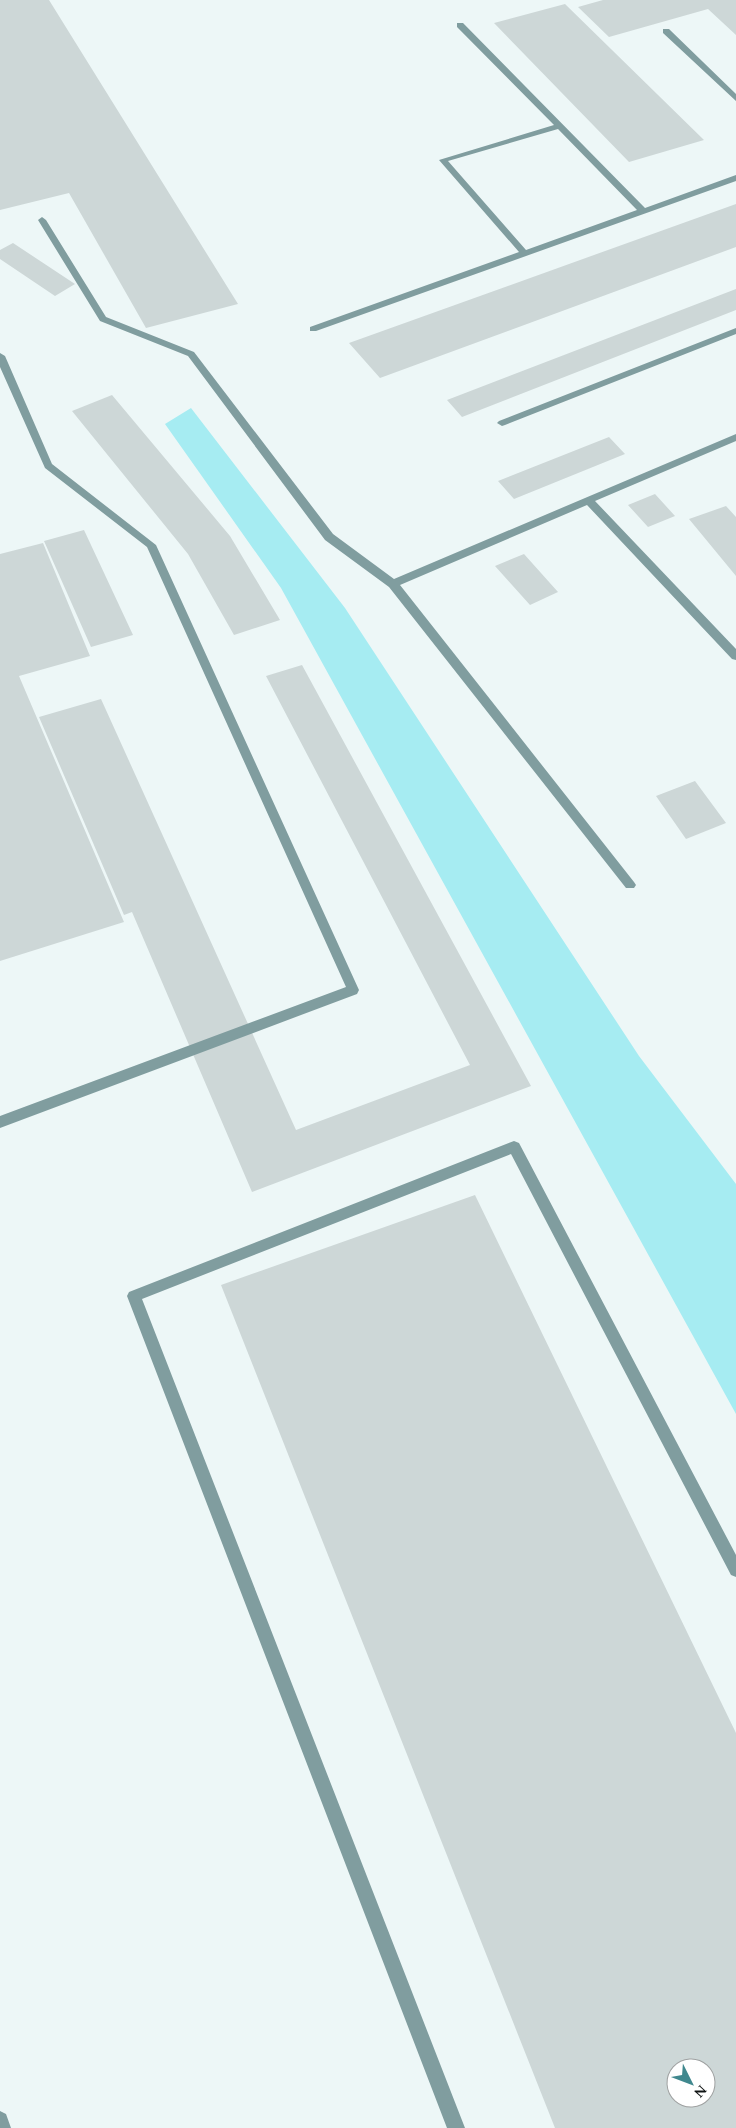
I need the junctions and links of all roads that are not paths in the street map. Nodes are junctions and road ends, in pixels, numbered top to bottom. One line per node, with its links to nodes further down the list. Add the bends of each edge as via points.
1 (460, 25): 4 (lane)
2 (666, 31): 3 (lane)
3 (736, 99)
4 (559, 126): 6 (lane); 8 (lane, via 443,160)
5 (736, 178): 6 (lane)
6 (643, 211): 8 (lane)
7 (42, 220): 15 (lane, via 103,319 190,354 329,537)
8 (524, 253): 9 (lane)
9 (313, 329)
10 (736, 331): 12 (lane)
11 (0, 356): 18 (lane, via 48,466 151,545 353,990)
12 (502, 423)
13 (736, 437): 14 (lane)
14 (589, 501): 15 (lane); 16 (lane)
15 (393, 584): 17 (lane)
16 (736, 656)
17 (630, 885)
18 (0, 1122)
19 (736, 1570): 22 (lane, via 514,1147 134,1296)
20 (0, 2120): 21 (lane)
21 (2, 2128)
22 (456, 2128)

